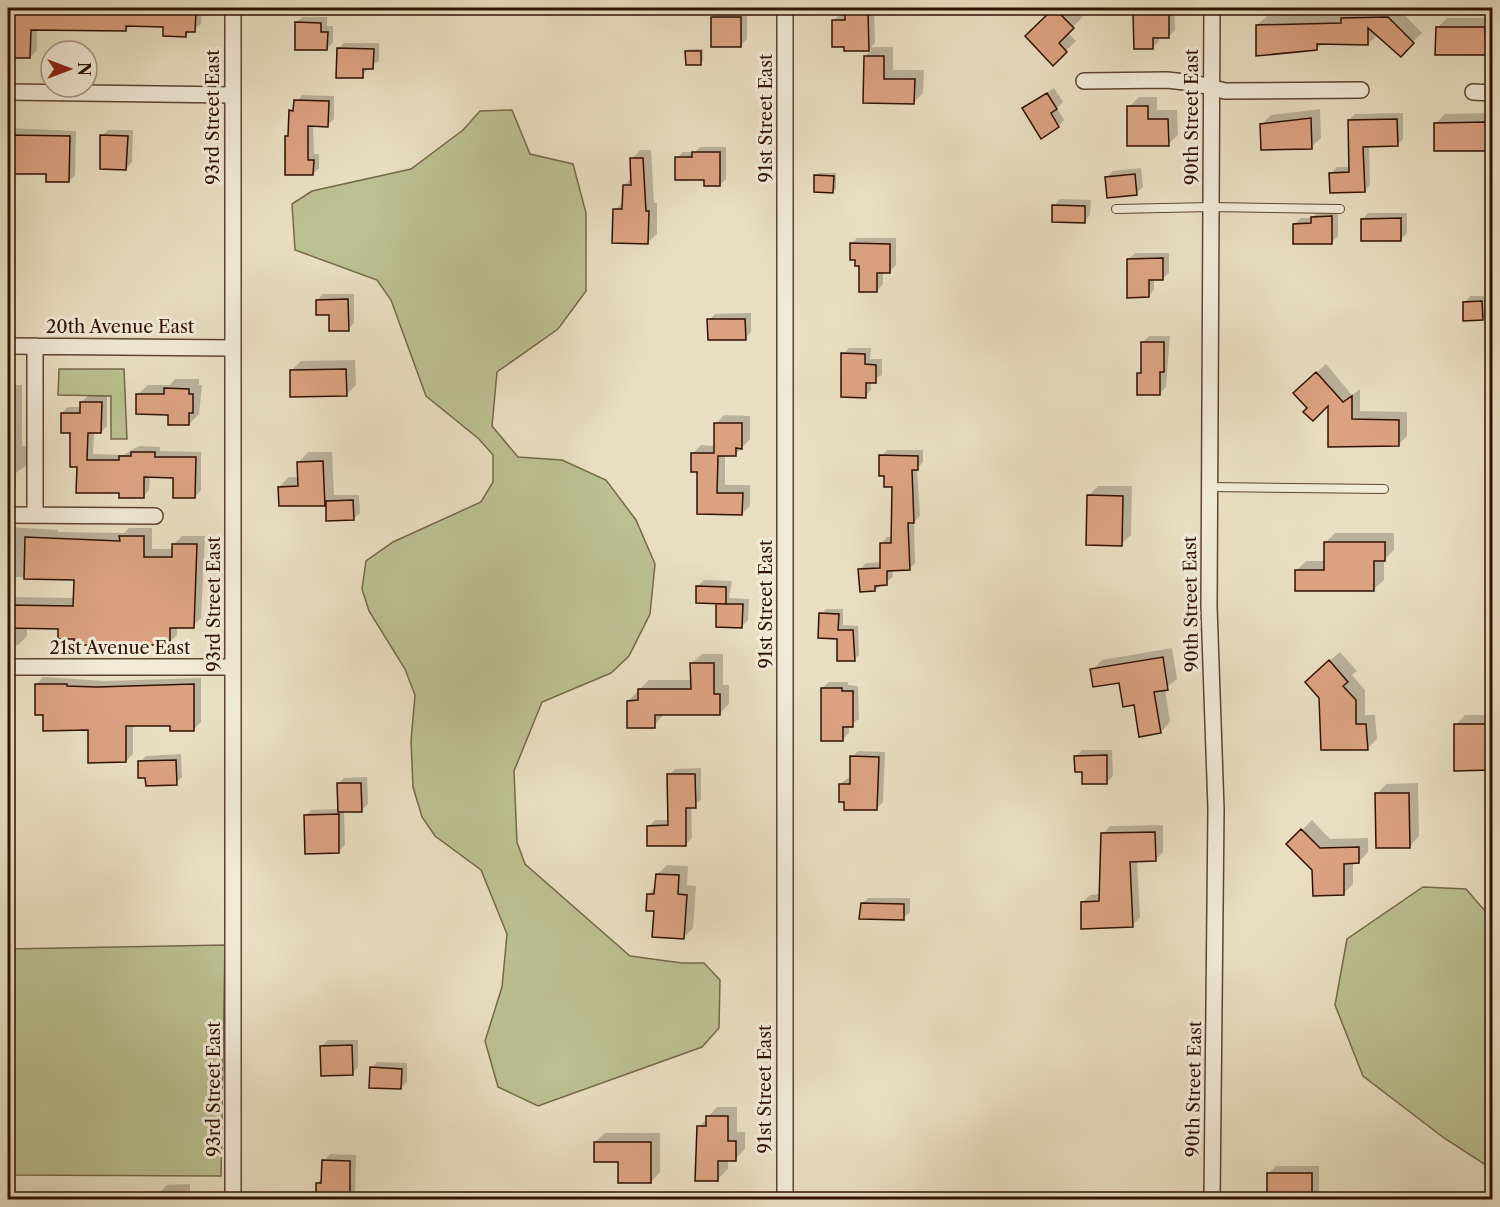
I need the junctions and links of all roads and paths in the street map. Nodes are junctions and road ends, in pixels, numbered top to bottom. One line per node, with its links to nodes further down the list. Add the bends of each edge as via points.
1 (233, 8): 10 (street, 93rd Street East)
2 (785, 8): 25 (street, 91st Street East)
3 (1212, 8): 5 (street, 90th Street East)
4 (1084, 81): 5 (street, via 1167,81)
5 (1211, 86): 6 (street, via 1225,91); 11 (street, 90th Street East)
6 (1361, 90)
7 (8, 92): 10 (street)
8 (1473, 92): 9 (street)
9 (1492, 93)
10 (232, 95): 16 (street, 93rd Street East)
11 (1211, 207): 12 (lane); 13 (lane); 17 (street, 90th Street East)
12 (1116, 209)
13 (1340, 209)
14 (8, 346): 15 (street, 20th Avenue East)
15 (35, 346): 16 (street, 20th Avenue East); 20 (street)
16 (232, 348): 23 (street, 93rd Street East)
17 (1209, 487): 18 (lane); 26 (street, 90th Street East, via 1216,809)
18 (1384, 489)
19 (8, 515): 20 (street)
20 (35, 515): 21 (street)
21 (155, 516)
22 (8, 667): 23 (street, 21st Avenue East)
23 (233, 667): 24 (street, 93rd Street East)
24 (232, 1200)
25 (784, 1200)
26 (1212, 1200)

